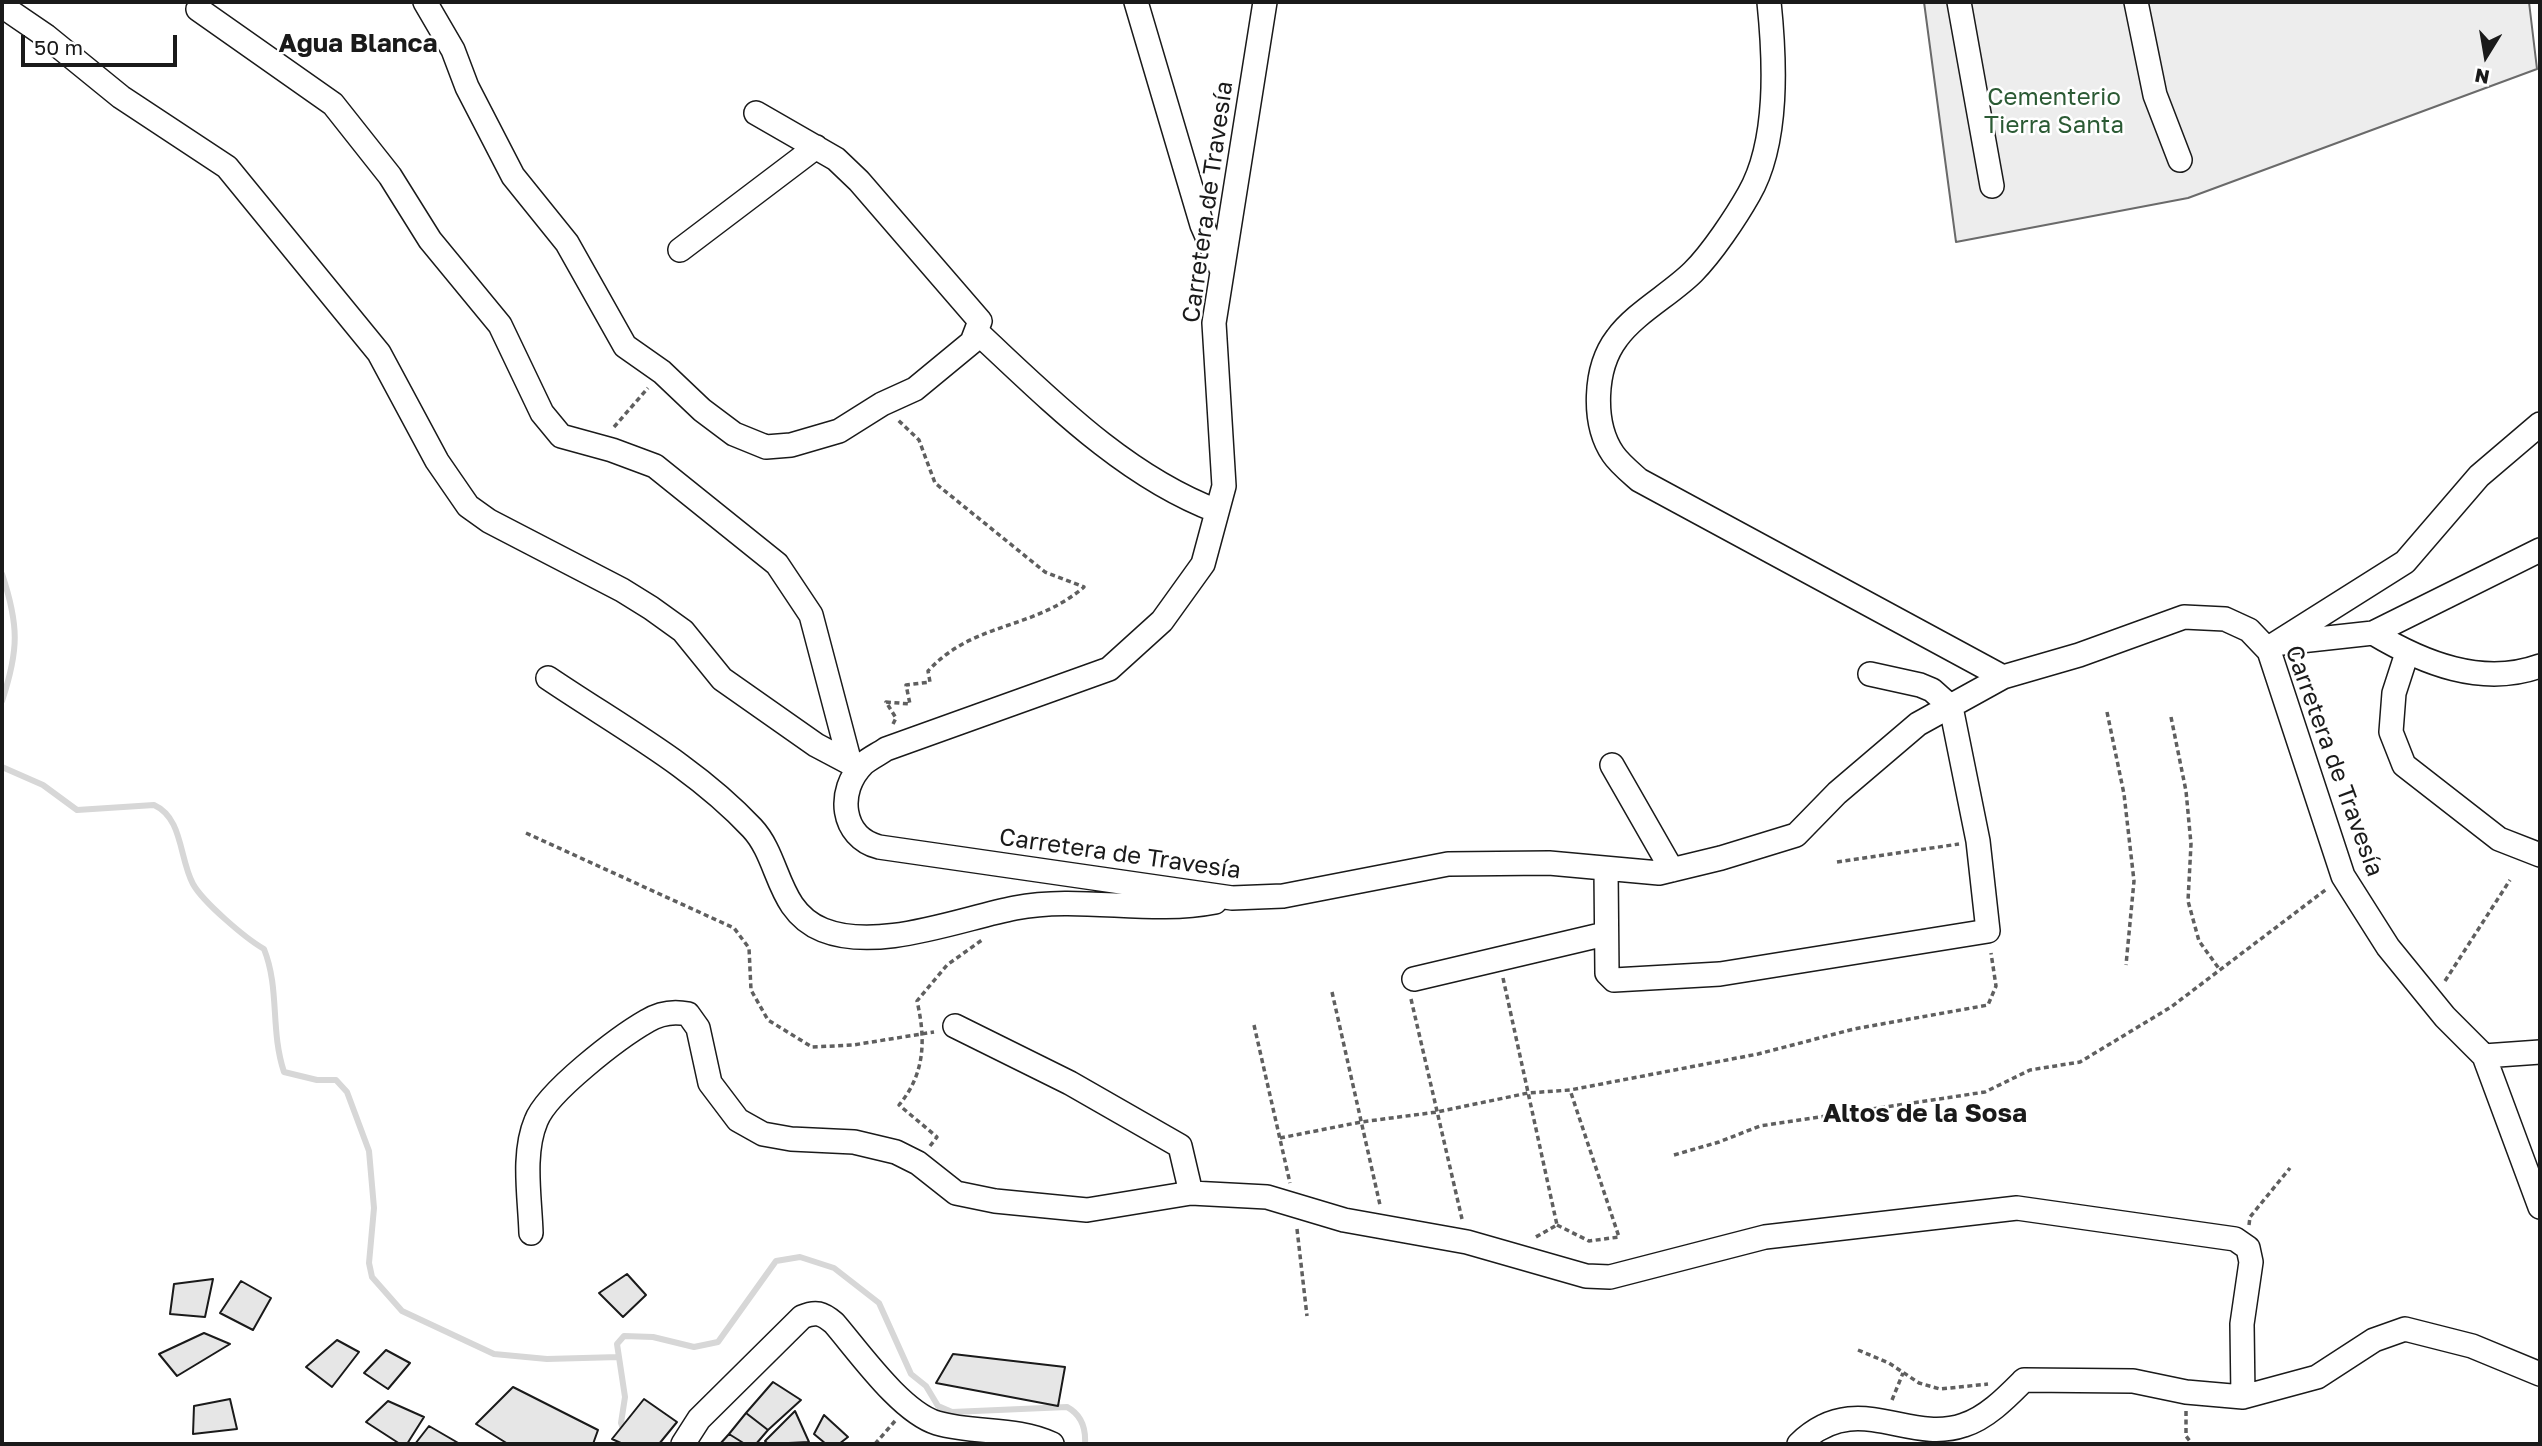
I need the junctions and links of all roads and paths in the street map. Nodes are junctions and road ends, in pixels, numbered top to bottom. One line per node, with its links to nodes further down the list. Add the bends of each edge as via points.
1 (425, 2): 16 (street, via 513,176 567,243 625,346)
2 (1136, 2): 14 (street, via 1202,225)
3 (1265, 2): 14 (street, Carretera de Travesía)
4 (1769, 2): 27 (street, via 1775,56 1765,157 1749,194 1694,271 1617,337 1598,395 1602,433 1614,455 1639,480)
5 (1959, 2): 12 (street)
6 (2136, 2): 11 (street, via 2155,96)
7 (2, 6): 33 (street, via 121,97 227,167 379,353 468,506 651,608 684,631 722,679 816,745)
8 (198, 9): 33 (street, via 332,104 390,176 430,240 500,325 542,413 561,436 655,466 777,564 811,615)
9 (756, 113): 10 (street)
10 (816, 147): 13 (street); 15 (street, via 859,181 980,321)
11 (2180, 160)
12 (1992, 186)
13 (680, 250)
14 (1222, 271): 20 (street, Carretera de Travesía, via 1214,323 1224,486)
15 (978, 332): 17 (street, via 915,389); 20 (street, via 1066,414 1125,460 1183,499)
16 (662, 372): 17 (street, via 734,434 766,447 839,431); 18 (path, via 616,426)
17 (882, 404): 32 (path, via 919,440 935,484 1045,572 1084,587 1065,603 1028,621 975,635 944,654 928,671 930,682 906,685 910,704 886,702 896,718)
18 (605, 428)
19 (2538, 429): 23 (street, via 2479,476 2405,562)
20 (1217, 512): 32 (street, Carretera de Travesía, via 1203,564 1162,621 1109,669)
21 (2540, 550): 22 (street)
22 (2373, 633): 23 (street); 24 (street)
23 (2272, 647): 27 (street, Carretera de Travesía, via 2225,619 2184,617); 41 (street, Carretera de Travesía)
24 (2407, 653): 25 (street, via 2455,671 2523,672); 37 (street, via 2394,693 2390,732 2404,765 2499,839)
25 (2540, 666)
26 (1870, 674): 29 (street, via 1932,690)
27 (2003, 677): 29 (street, Carretera de Travesía)
28 (548, 678): 43 (street, via 691,772 731,807 755,832 780,886 802,917 823,930 865,937 1017,908 1182,908)
29 (1951, 707): 36 (street); 40 (street, Carretera de Travesía, via 1918,724 1796,835)
30 (2107, 712): 48 (path, via 2124,794 2134,881)
31 (2171, 717): 49 (path, via 2191,844 2188,901 2199,941)
32 (886, 749): 33 (street, Carretera de Travesía)
33 (857, 764): 43 (street, Carretera de Travesía, via 845,798 846,818 867,844)
34 (1612, 765): 40 (street)
35 (526, 833): 55 (path, via 734,928 749,948 751,990 768,1020 812,1047)
36 (1978, 841): 38 (path); 44 (street)
37 (2540, 855)
38 (1837, 862)
39 (1606, 870): 40 (street, Carretera de Travesía); 43 (street, Carretera de Travesía, via 1549,863 1448,864 1283,896); 45 (street)
40 (1672, 870)
41 (2343, 876): 49 (path); 52 (street, Carretera de Travesía, via 2388,947)
42 (2510, 880): 52 (path)
43 (1232, 898)
44 (1988, 931): 45 (street, via 1720,974 1625,980 1614,980 1607,973); 58 (path, via 1996,986 1988,1005)
45 (1605, 933): 47 (street)
46 (986, 937): 55 (path, via 947,965 918,1001)
47 (1498, 957): 50 (street); 59 (path)
48 (2126, 965)
49 (2221, 971): 63 (path, via 2080,1062 2030,1070 1985,1092 1770,1123)
50 (1414, 979): 60 (path, via 1411,1000)
51 (1332, 992): 61 (path)
52 (2432, 1001): 57 (street, Carretera de Travesía)
53 (1254, 1024): 62 (path)
54 (955, 1026): 66 (street, via 1070,1083 1180,1146)
55 (924, 1035): 64 (path, via 914,1087 899,1105 937,1137)
56 (2540, 1052): 57 (street)
57 (2484, 1056): 68 (street, Carretera de Travesía)
58 (1570, 1090): 59 (path); 69 (path, via 1619,1237 1589,1241)
59 (1528, 1093): 60 (path); 69 (path)
60 (1437, 1112): 61 (path); 72 (path)
61 (1362, 1122): 62 (path); 70 (path)
62 (1280, 1138): 67 (path)
63 (1674, 1155)
64 (918, 1163): 66 (street, via 956,1193 995,1201 1087,1210); 71 (street, via 896,1152 854,1142 763,1134 738,1120 710,1083 698,1028 688,1014 673,1011 649,1020 546,1103 531,1140)
65 (2290, 1168): 73 (path, via 2250,1217)
66 (1191, 1193): 67 (street, via 1267,1198)
67 (1295, 1206): 70 (street); 75 (path)
68 (2540, 1207)
69 (1557, 1225): 74 (path)
70 (1385, 1227): 72 (street)
71 (531, 1233)
72 (1467, 1242): 74 (street)
73 (2248, 1248): 74 (street, via 2235,1239 2018,1208 1765,1237 1609,1277 1586,1276); 81 (street)
74 (1505, 1254)
75 (1307, 1316)
76 (1857, 1350): 77 (path)
77 (1903, 1373): 79 (path, via 1940,1389); 83 (path, via 1893,1394)
78 (2540, 1374): 81 (street, via 2472,1346 2405,1329 2374,1340 2317,1377)
79 (2024, 1380): 80 (street, via 2133,1381); 83 (street, via 2003,1401 1965,1425 1935,1428)
80 (2186, 1392): 81 (street); 88 (path, via 2186,1436)
81 (2243, 1397)
82 (908, 1405): 84 (street, via 834,1323 813,1312 802,1317 699,1419); 85 (path); 86 (street, via 935,1422 1029,1434)
83 (1891, 1421): 87 (street, via 1856,1417 1832,1423)
84 (682, 1444)
85 (875, 1444)
86 (1052, 1444)
87 (1799, 1444)
88 (2192, 1444)

